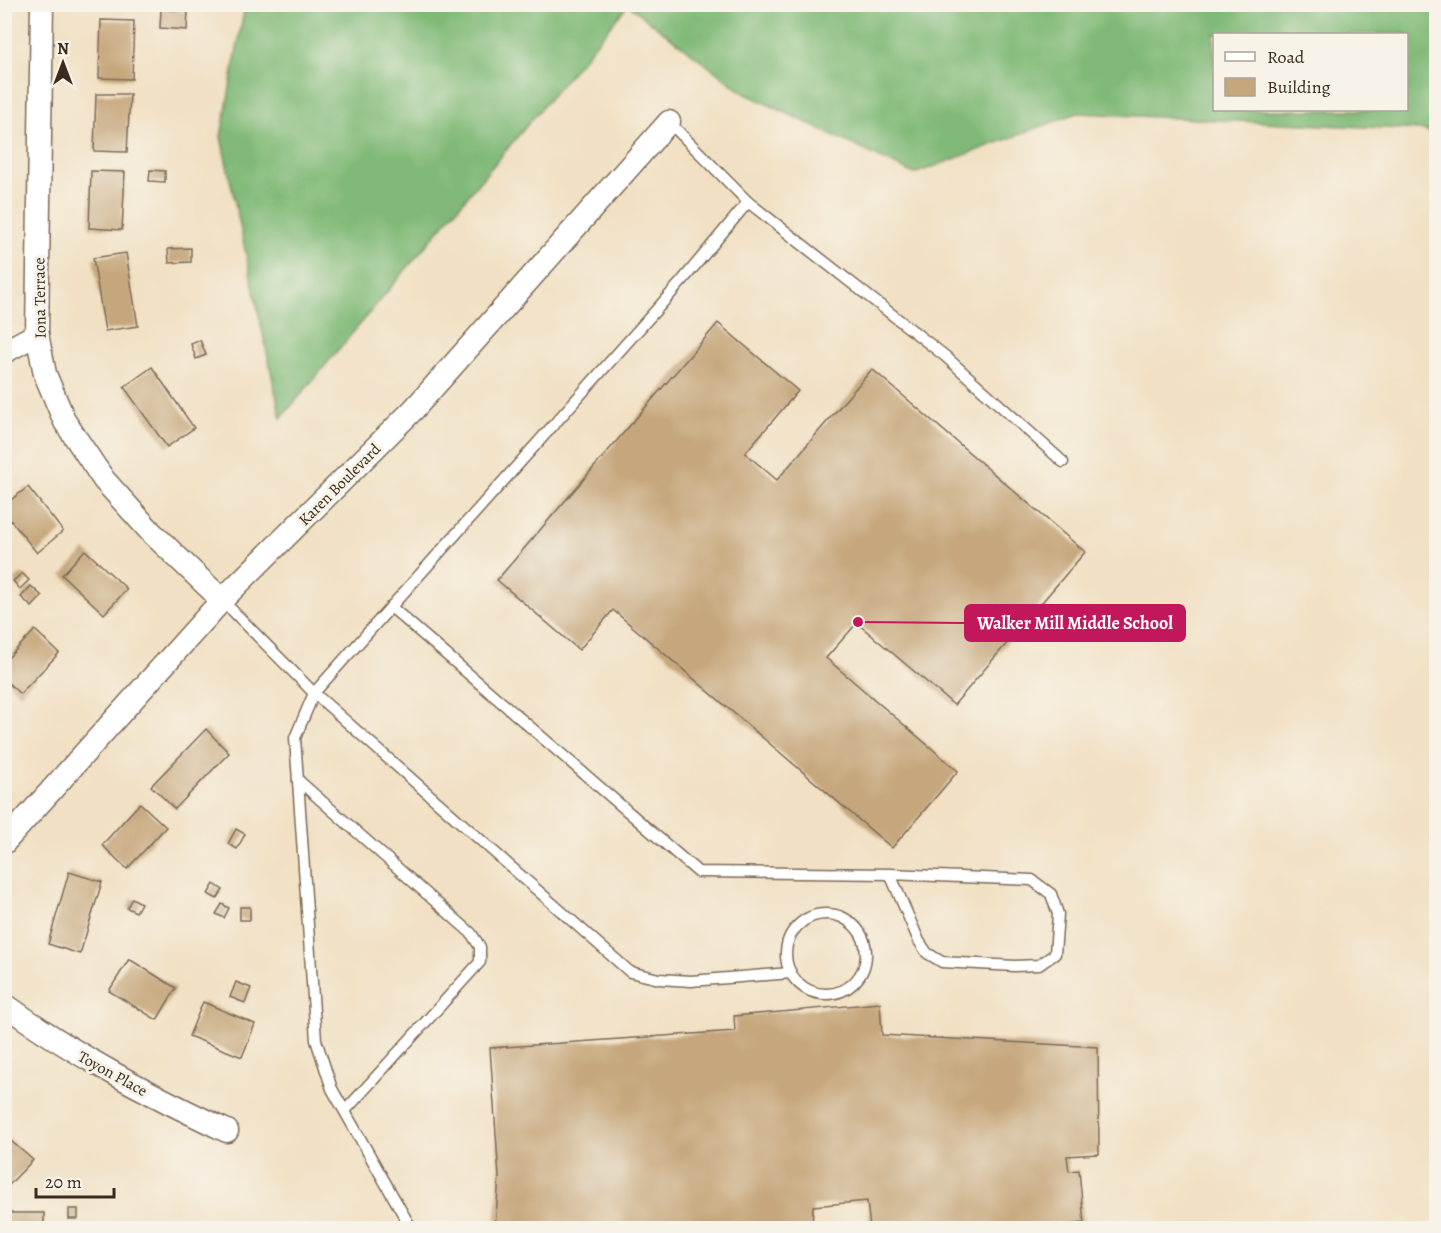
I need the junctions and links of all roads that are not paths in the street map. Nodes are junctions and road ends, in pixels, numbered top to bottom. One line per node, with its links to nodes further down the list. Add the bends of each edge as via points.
1 (42, 4): 4 (street, Iona Terrace)
2 (669, 122): 3 (lane); 7 (street, Karen Boulevard, via 414,409)
3 (748, 202): 6 (lane, via 945,356); 8 (lane)
4 (37, 334): 5 (street); 7 (street, Iona Terrace, via 45,374 65,422 104,480)
5 (4, 352)
6 (1063, 462)
7 (222, 600): 9 (lane); 11 (street, Karen Boulevard)
8 (390, 608): 9 (lane); 12 (lane, via 698,872)
9 (314, 693): 10 (lane, via 295,738); 13 (lane, via 630,972 691,981)
10 (298, 780): 15 (lane, via 316,1040 332,1089); 15 (lane, via 471,933 480,946 480,962)
11 (4, 843)
12 (890, 873): 12 (lane, via 1032,880 1051,894 1058,914 1055,954 1039,965 942,962 927,953 919,941)
13 (790, 973): 13 (lane, via 798,983 815,992 846,989 857,980 867,954 858,929 834,914 807,918 789,936 786,961)
14 (4, 1004): 16 (street, Toyon Place, via 75,1052)
15 (345, 1111): 17 (lane)
16 (227, 1131)
17 (411, 1228)

